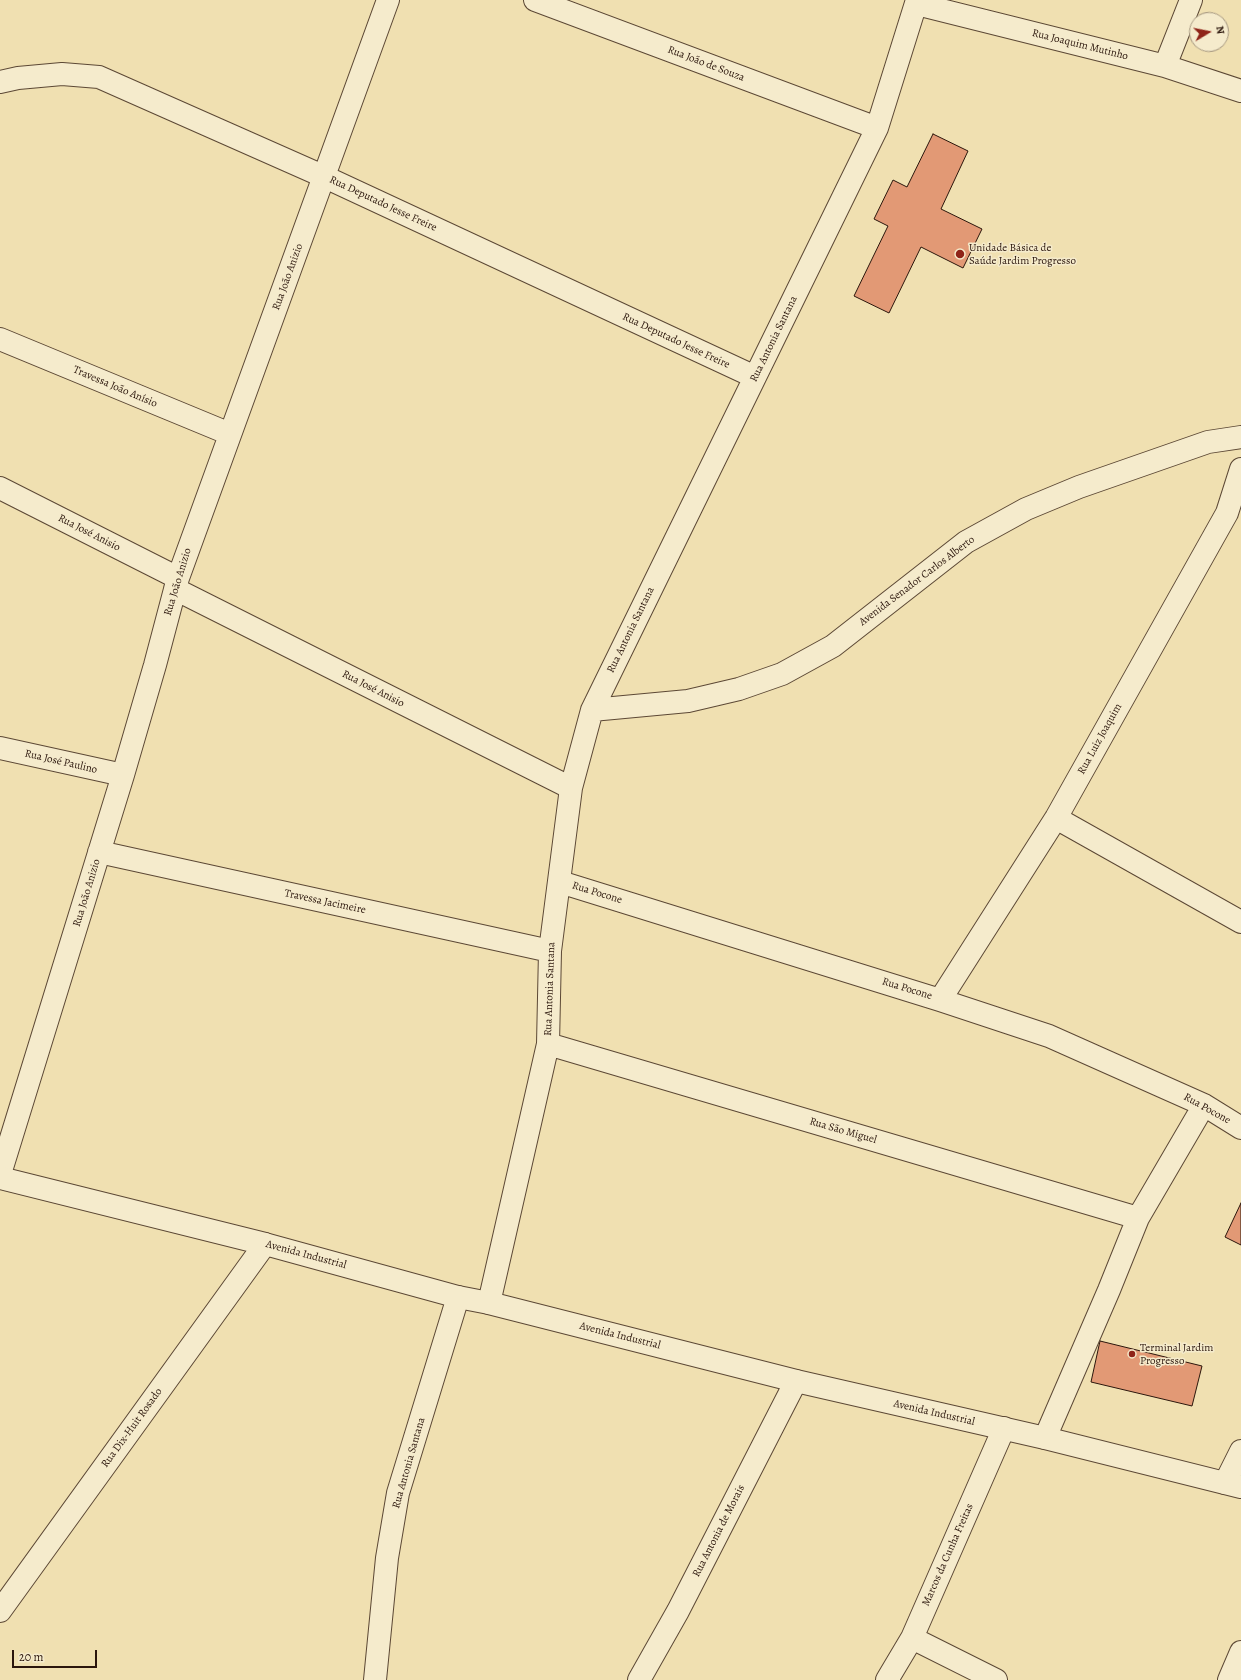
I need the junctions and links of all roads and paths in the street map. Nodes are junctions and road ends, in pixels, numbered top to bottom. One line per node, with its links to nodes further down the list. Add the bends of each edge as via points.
1 (388, 0): 9 (street, Rua João Anizio)
2 (534, 0): 8 (street, Rua João de Souza)
3 (1191, 0): 5 (street)
4 (917, 2): 5 (street, Rua Joaquim Mutinho); 8 (street, Rua Antonia Santana)
5 (1165, 66): 7 (street, Rua Joaquim Mutinho)
6 (0, 82): 9 (street, Rua Deputado Jesse Freire, via 62,74 99,77)
7 (1241, 92)
8 (877, 128): 11 (street, Rua Antonia Santana)
9 (324, 176): 11 (street, Rua Deputado Jesse Freire); 12 (street, Rua João Anizio)
10 (0, 339): 12 (street, Travessa João Anísio)
11 (755, 377): 17 (street, Rua Antonia Santana)
12 (230, 434): 16 (street, Rua João Anizio)
13 (1241, 437): 17 (street, Avenida Senador Carlos Alberto, via 1208,442 1079,487 1026,509 966,542 833,646 782,674 740,689 688,701)
14 (1241, 469): 21 (street, Rua Luiz Joaquim, via 1227,513)
15 (0, 488): 16 (street, Rua José Anisio)
16 (176, 583): 19 (street, Rua João Anizio); 20 (street, Rua José Anisio)
17 (592, 710): 20 (street, Rua Antonia Santana)
18 (0, 748): 19 (street, Rua José Paulino)
19 (123, 775): 22 (street, Rua João Anizio)
20 (571, 788): 23 (street, Rua Antonia Santana)
21 (1056, 818): 24 (street); 26 (street, Rua Luiz Joaquim)
22 (100, 852): 25 (street, Travessa Jacimeire); 30 (street, Rua João Anizio)
23 (560, 882): 25 (street, Rua Antonia Santana); 26 (street, Rua Pocone)
24 (1241, 922)
25 (550, 951): 27 (street, Rua Antonia Santana)
26 (940, 1000): 28 (street, Rua Pocone, via 1049,1036)
27 (548, 1044): 32 (street, Rua São Miguel); 35 (street, Rua Antonia Santana)
28 (1204, 1105): 29 (street, Rua Pocone); 32 (street)
29 (1241, 1128)
30 (0, 1174)
31 (0, 1178): 33 (street, Avenida Industrial)
32 (1138, 1218): 38 (street)
33 (265, 1244): 34 (street, Avenida Industrial); 41 (street, Rua Dix-Huit Rosado)
34 (458, 1297): 35 (street, Avenida Industrial); 44 (street, Rua Antonia Santana, via 398,1492 387,1558)
35 (489, 1304): 36 (street, Avenida Industrial)
36 (796, 1381): 37 (street, Avenida Industrial); 45 (street, Rua Antonia de Morais, via 678,1611)
37 (1004, 1428): 38 (street, Avenida Industrial); 42 (street, Marcos da Cunha Freitas)
38 (1045, 1438): 40 (street, Avenida Industrial)
39 (1241, 1452): 40 (street)
40 (1233, 1485)
41 (0, 1612)
42 (912, 1638): 46 (street, Marcos da Cunha Freitas); 47 (street)
43 (1241, 1652): 48 (street)
44 (375, 1680)
45 (639, 1680)
46 (887, 1680)
47 (996, 1680)
48 (1229, 1680)

